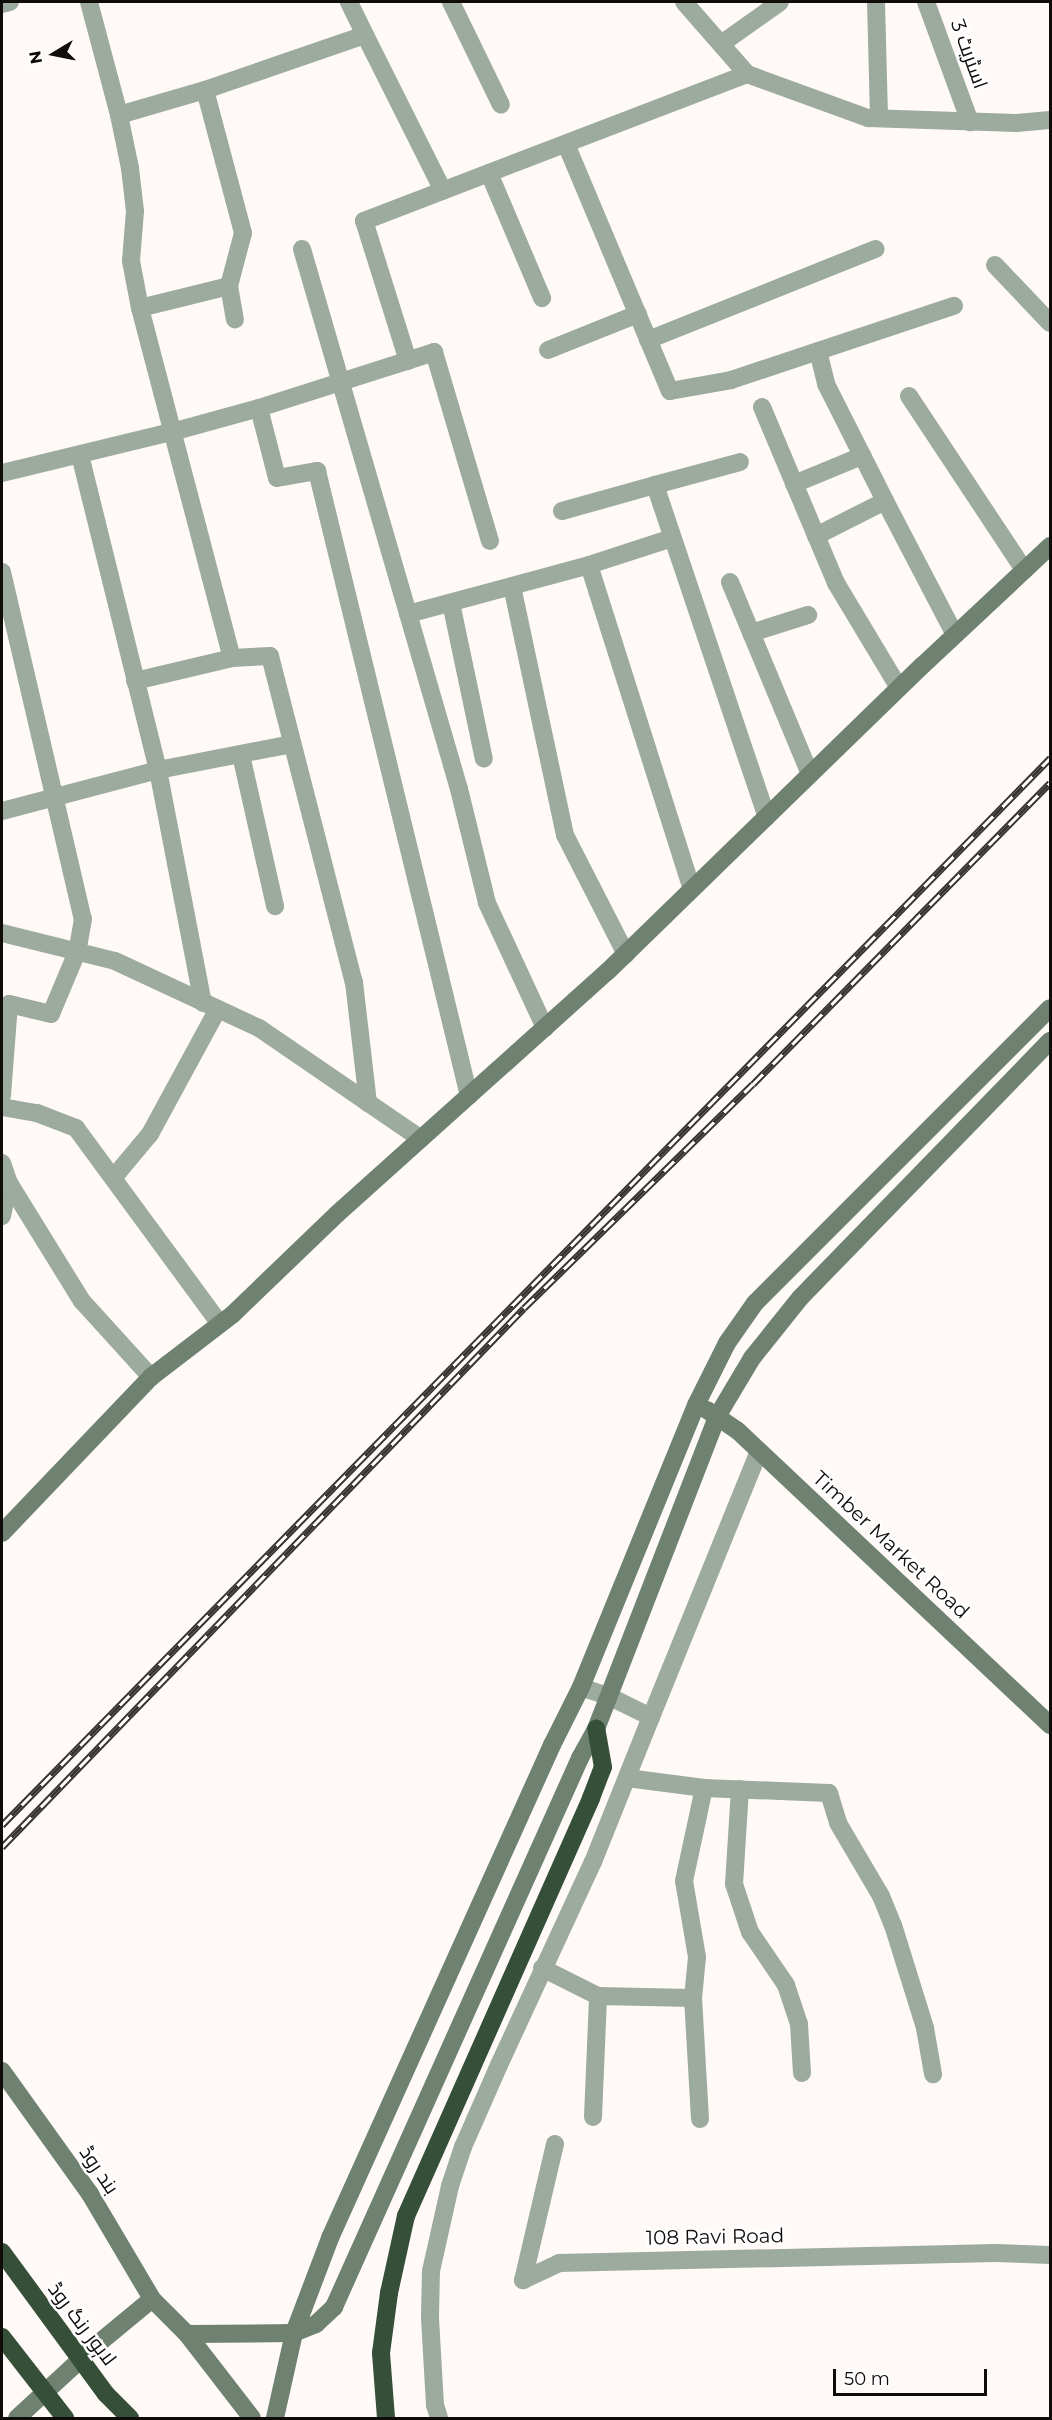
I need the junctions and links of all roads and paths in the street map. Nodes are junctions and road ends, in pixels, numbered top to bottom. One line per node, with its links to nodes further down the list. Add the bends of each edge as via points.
1 (10, 2): 9 (street)
2 (89, 2): 15 (street)
3 (349, 2): 10 (street)
4 (451, 2): 14 (street)
5 (684, 2): 11 (street)
6 (780, 2): 11 (street)
7 (876, 2): 16 (street)
8 (926, 2): 18 (street, اسٹریٹ 3)
9 (2, 4)
10 (365, 35): 13 (street); 21 (street)
11 (721, 44): 12 (street)
12 (747, 74): 16 (street, via 868,118); 19 (street)
13 (205, 90): 15 (street); 25 (street, via 243,233)
14 (501, 105)
15 (119, 115): 28 (street, via 135,211 131,261)
16 (879, 118): 18 (street)
17 (1050, 120): 18 (street)
18 (970, 122)
19 (566, 144): 20 (street); 29 (street)
20 (489, 173): 21 (street); 26 (street)
21 (442, 191): 35 (street, via 364,221)
22 (302, 249): 36 (street)
23 (875, 249): 32 (street)
24 (995, 265): 31 (street)
25 (229, 286): 28 (street); 30 (street)
26 (542, 298)
27 (954, 306): 34 (street)
28 (140, 308): 40 (street)
29 (638, 314): 32 (street); 33 (street)
30 (235, 319)
31 (1050, 323)
32 (648, 340): 34 (street, via 670,392 732,380)
33 (548, 350)
34 (818, 351): 42 (street, via 826,384)
35 (408, 361): 36 (street); 51 (street, via 435,352)
36 (341, 382): 39 (street); 60 (street)
37 (909, 396): 54 (street)
38 (762, 407): 45 (street)
39 (259, 408): 40 (street); 85 (street, via 277,478 317,471)
40 (172, 432): 41 (street); 64 (street)
41 (81, 455): 44 (street); 65 (street)
42 (862, 456): 45 (street); 47 (street)
43 (740, 462): 46 (street)
44 (2, 473)
45 (794, 483): 49 (street)
46 (655, 484): 48 (street); 50 (street)
47 (885, 501): 49 (street); 63 (street)
48 (562, 511)
49 (816, 536): 66 (street, via 836,583)
50 (672, 538): 53 (street); 74 (street)
51 (490, 540)
52 (1050, 546): 54 (main road)
53 (589, 566): 57 (street); 75 (street)
54 (1024, 570): 63 (main road)
55 (2, 572): 58 (street)
56 (730, 582): 62 (street)
57 (512, 586): 59 (street); 79 (street, via 565,835)
58 (4, 594): 72 (street)
59 (451, 603): 60 (street); 69 (street)
60 (408, 614): 82 (street, via 459,789 487,903)
61 (808, 615): 62 (street)
62 (751, 633): 71 (street)
63 (955, 635): 66 (main road)
64 (232, 658): 65 (street); 67 (street, via 270,656)
65 (135, 681): 70 (street)
66 (899, 688): 71 (main road)
67 (292, 744): 68 (street); 86 (street, via 354,982)
68 (241, 755): 70 (street); 76 (street)
69 (484, 759)
70 (158, 770): 72 (street); 80 (street)
71 (810, 774): 74 (main road)
72 (54, 796): 73 (street); 78 (street, via 83,919)
73 (2, 811)
74 (766, 817): 75 (main road)
75 (692, 889): 79 (main road)
76 (275, 906)
77 (2, 933): 78 (street)
78 (77, 952): 80 (street, via 114,961); 84 (street, via 51,1014 9,1004)
79 (626, 954): 82 (main road)
80 (211, 1006): 86 (street, via 259,1028); 90 (street, via 150,1134)
81 (1050, 1008): 95 (main road, via 755,1303 727,1343)
82 (545, 1028): 85 (main road)
83 (1050, 1041): 96 (main road, via 800,1298 752,1358)
84 (2, 1096)
85 (469, 1096): 88 (main road)
86 (368, 1103): 88 (street)
87 (2, 1107): 90 (street, via 37,1113 76,1128)
88 (421, 1139): 93 (main road)
89 (2, 1163): 91 (street)
90 (114, 1177): 93 (street)
91 (9, 1183): 92 (street); 94 (street, via 82,1301)
92 (2, 1216)
93 (219, 1324): 94 (main road)
94 (151, 1377): 98 (main road)
95 (696, 1405): 96 (main road, Timber Market Road); 99 (main road)
96 (718, 1415): 97 (main road, Timber Market Road); 100 (main road)
97 (759, 1451): 101 (street); 102 (main road, Timber Market Road)
98 (2, 1533)
99 (581, 1687): 100 (street); 104 (main road)
100 (608, 1696): 101 (street); 103 (main road)
101 (651, 1717): 107 (street)
102 (1050, 1725)
103 (596, 1729): 105 (main road); 106 (highway)
104 (552, 1745): 105 (main road); 122 (main road, via 330,2238)
105 (580, 1758): 106 (main road); 122 (main road, via 334,2307 316,2324)
106 (603, 1767): 130 (highway, via 406,2216 388,2293 381,2353)
107 (627, 1779): 108 (street); 110 (street, via 593,1862)
108 (704, 1788): 109 (street); 112 (street, via 684,1881 697,1957)
109 (740, 1790): 114 (street, via 734,1884 750,1932 786,1985 799,2024); 115 (street, via 829,1792 838,1823 881,1896 893,1925 925,2028)
110 (542, 1968): 111 (street); 131 (street, via 463,2147 447,2196 431,2271 430,2317)
111 (597, 1996): 112 (street); 116 (street)
112 (693, 1998): 117 (street)
113 (2, 2071): 121 (main road, بند روڈ, via 90,2194)
114 (802, 2073)
115 (933, 2074)
116 (593, 2117)
117 (700, 2119)
118 (555, 2144): 120 (street, 108 Ravi Road, via 523,2280 559,2264 995,2253)
119 (2, 2252): 127 (highway, لاہور رنگ روڈ, via 106,2394)
120 (1050, 2255)
121 (152, 2299): 123 (main road, بند روڈ); 125 (main road)
122 (294, 2333): 123 (main road); 129 (main road)
123 (187, 2334): 128 (main road, بند روڈ)
124 (2, 2337): 126 (highway)
125 (17, 2418)
126 (65, 2418)
127 (130, 2418)
128 (252, 2418)
129 (275, 2418)
130 (386, 2418)
131 (439, 2418)

